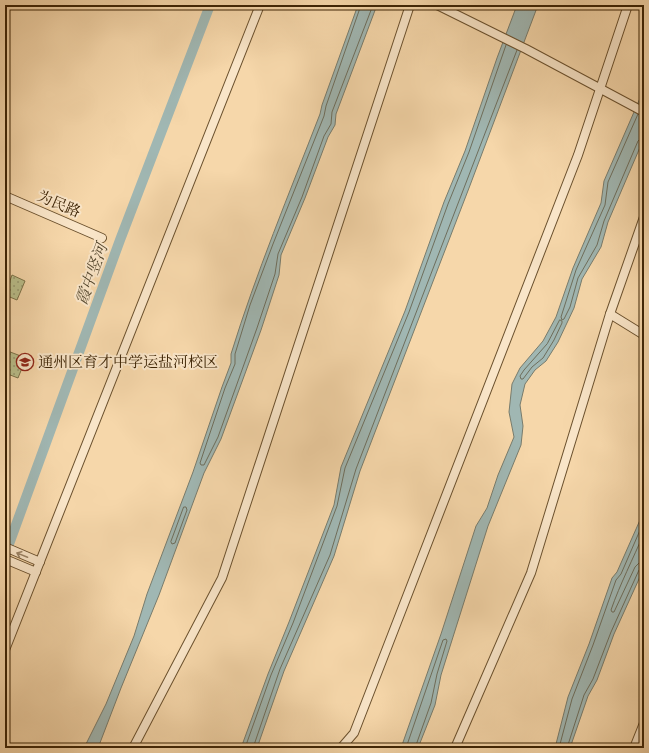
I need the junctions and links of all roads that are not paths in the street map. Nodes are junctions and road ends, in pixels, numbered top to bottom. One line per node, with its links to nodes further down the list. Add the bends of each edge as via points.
1 (260, 5): 14 (street)
2 (410, 5): 18 (street, via 222,578)
3 (437, 5): 5 (street)
4 (628, 5): 5 (street)
5 (599, 89): 6 (street); 19 (street, via 575,162 354,733)
6 (644, 112)
7 (5, 196): 9 (street, 为民路)
8 (644, 217): 10 (street)
9 (102, 238)
10 (610, 314): 11 (street); 20 (street, via 531,573)
11 (644, 335)
12 (5, 547): 14 (street, one-way to 12)
13 (5, 559): 15 (street)
14 (40, 562): 15 (street)
15 (36, 572): 16 (street)
16 (5, 650)
17 (644, 723): 21 (street)
18 (133, 748)
19 (341, 748)
20 (455, 748)
21 (634, 748)

